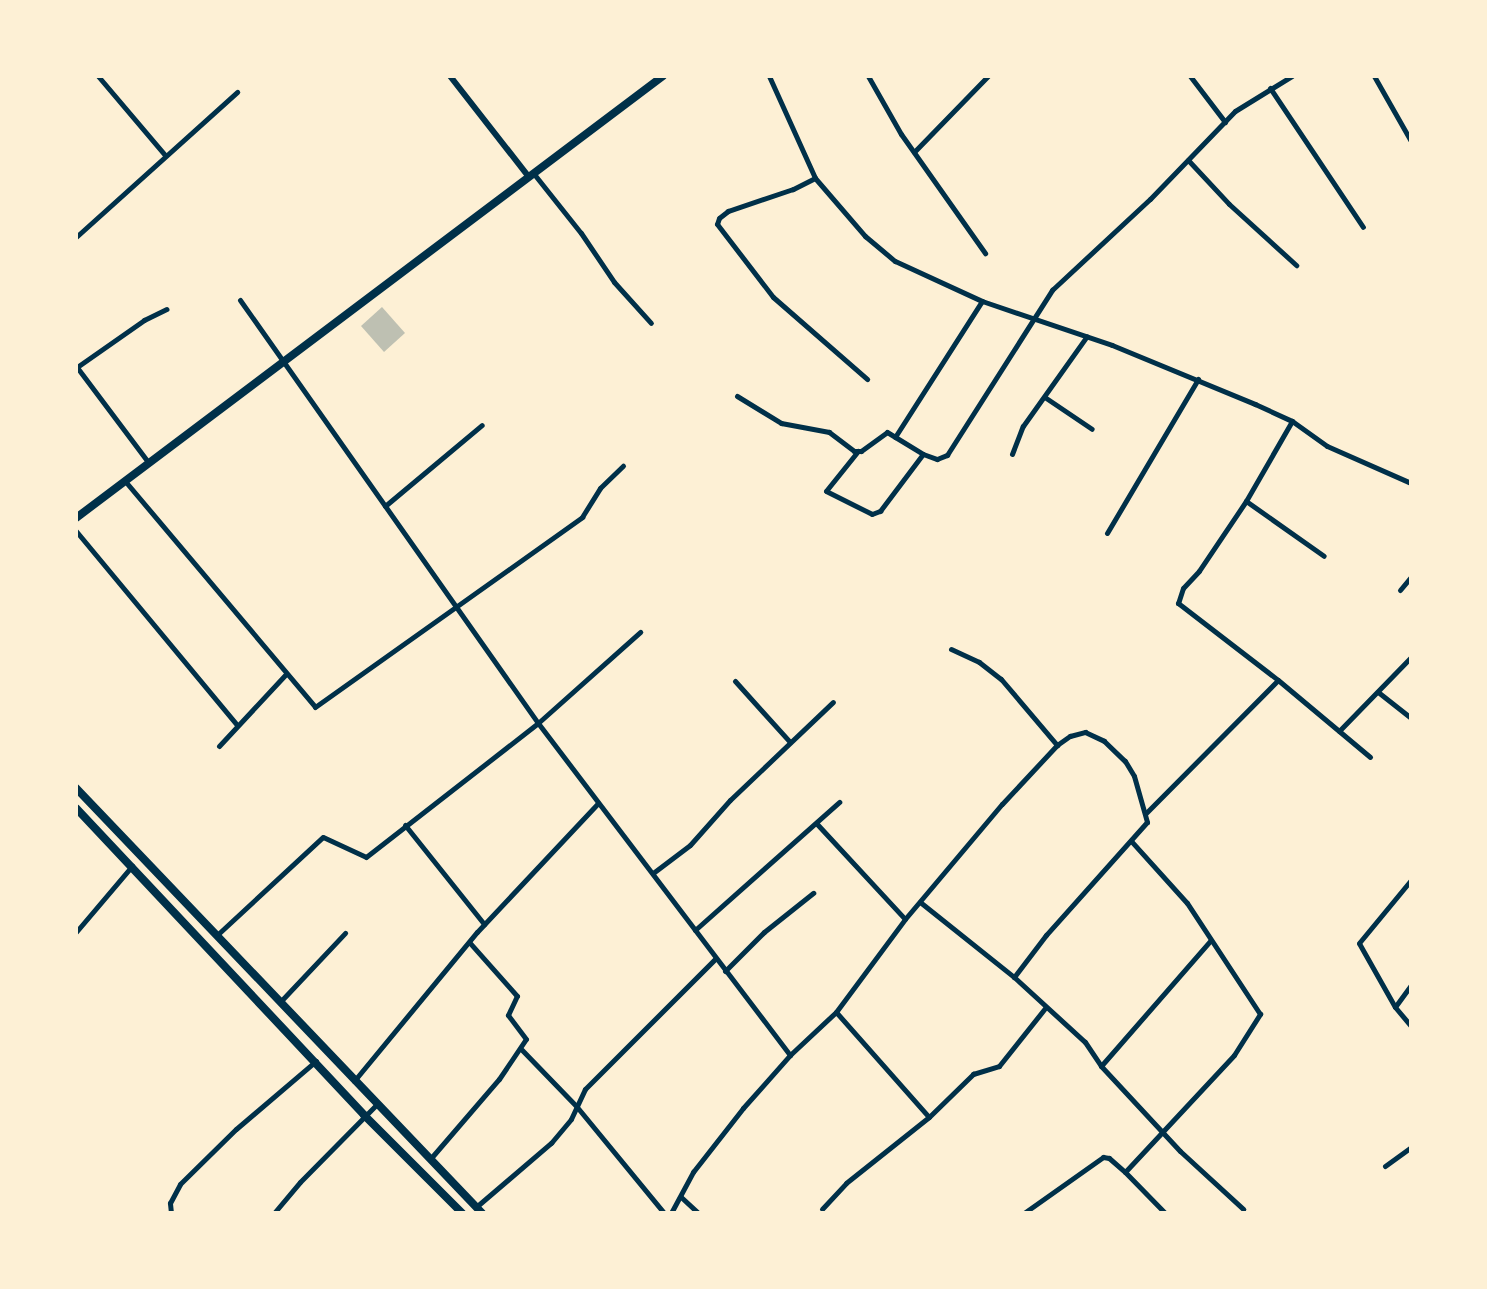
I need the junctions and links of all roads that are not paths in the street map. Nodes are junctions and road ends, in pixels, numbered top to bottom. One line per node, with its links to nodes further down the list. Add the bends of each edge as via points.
1 (98, 76): 15 (street)
2 (450, 76): 17 (street)
3 (663, 76): 17 (highway)
4 (769, 76): 18 (street)
5 (868, 76): 14 (street)
6 (988, 76): 14 (street)
7 (1190, 76): 12 (street)
8 (1292, 76): 10 (street)
9 (1374, 76): 13 (street)
10 (1270, 88): 12 (street); 19 (street)
11 (237, 92): 15 (street)
12 (1225, 122): 16 (street)
13 (1411, 141)
14 (914, 152): 21 (street)
15 (165, 155): 20 (street)
16 (1188, 160): 22 (street); 26 (street, via 1052,290)
17 (531, 175): 27 (street); 29 (highway)
18 (815, 178): 24 (street, via 881,251); 31 (street, via 728,211 717,224 773,297)
19 (1363, 227)
20 (76, 237)
21 (985, 253)
22 (1296, 265)
23 (240, 300): 29 (street)
24 (982, 301): 26 (street); 38 (street)
25 (167, 309): 30 (street)
26 (1033, 318): 28 (street); 40 (street, via 947,455 937,459)
27 (651, 323)
28 (1087, 336): 32 (street); 34 (street)
29 (284, 361): 42 (highway); 47 (street)
30 (77, 366): 42 (street)
31 (867, 379)
32 (1198, 379): 35 (street); 50 (street)
33 (737, 396): 39 (street, via 781,423 829,432)
34 (1046, 398): 37 (street); 41 (street, via 1023,426)
35 (1292, 421): 45 (street, via 1327,446); 46 (street)
36 (482, 425): 47 (street)
37 (1092, 429)
38 (895, 437): 39 (street, via 887,432); 40 (street)
39 (858, 451): 40 (street, via 826,491 872,514 880,511)
40 (923, 454)
41 (1012, 454)
42 (148, 462): 44 (highway)
43 (623, 466): 54 (street, via 600,488 582,517)
44 (124, 480): 48 (highway); 58 (street)
45 (1411, 483)
46 (1246, 501): 51 (street); 59 (street, via 1183,588 1178,603)
47 (385, 506): 54 (street)
48 (76, 518)
49 (76, 531): 65 (street)
50 (1107, 533)
51 (1324, 556)
52 (1411, 577): 53 (street)
53 (1400, 590)
54 (458, 605): 58 (street, via 319,706 310,705); 64 (street)
55 (640, 632): 64 (street)
56 (951, 649): 68 (street, via 1001,679)
57 (1411, 657): 61 (street)
58 (285, 675): 65 (street)
59 (1278, 680): 66 (street); 75 (street)
60 (735, 681): 67 (street)
61 (1378, 692): 63 (street); 66 (street)
62 (833, 702): 67 (street)
63 (1411, 718)
64 (538, 723): 73 (street); 77 (street)
65 (236, 724): 69 (street)
66 (1339, 732): 70 (street)
67 (790, 742): 80 (street, via 690,845)
68 (1057, 745): 75 (street, via 1085,732 1104,741 1134,776); 83 (street)
69 (219, 746)
70 (1370, 757)
71 (76, 788): 89 (highway)
72 (839, 802): 76 (street)
73 (598, 803): 80 (street); 85 (street)
74 (76, 808): 79 (highway)
75 (1146, 813): 78 (street, via 1146,825)
76 (817, 824): 84 (street); 86 (street)
77 (405, 825): 85 (street); 89 (street, via 366,857 329,838 317,840)
78 (1132, 842): 90 (street, via 1174,886); 94 (street)
79 (132, 866): 87 (street); 103 (highway)
80 (653, 873): 86 (street)
81 (1411, 880): 98 (street, via 1359,943)
82 (813, 893): 93 (street)
83 (920, 902): 84 (street); 94 (street)
84 (905, 919): 99 (street)
85 (484, 924): 91 (street)
86 (695, 930): 92 (street)
87 (76, 932)
88 (345, 933): 96 (street)
89 (217, 935): 96 (highway)
90 (1211, 940): 104 (street); 110 (street, via 1259,1018 1234,1055)
91 (469, 942): 101 (street, via 517,996 508,1015 526,1035); 105 (street)
92 (715, 959): 93 (street); 107 (street, via 585,1089)
93 (725, 971): 102 (street)
94 (1014, 977): 97 (street)
95 (1411, 985): 98 (street)
96 (279, 1003): 105 (highway)
97 (1046, 1007): 104 (street, via 1085,1042); 109 (street, via 999,1066 973,1074)
98 (1395, 1007): 100 (street)
99 (836, 1012): 102 (street); 109 (street)
100 (1411, 1026)
101 (522, 1050): 107 (street); 112 (street)
102 (790, 1055): 115 (street, via 693,1172)
103 (317, 1061): 108 (highway); 120 (street, via 180,1184)
104 (1101, 1066): 110 (street)
105 (354, 1081): 106 (highway)
106 (377, 1104): 108 (street); 112 (highway)
107 (577, 1107): 118 (street, via 551,1143); 122 (street)
108 (364, 1115): 119 (highway); 121 (street)
109 (929, 1117): 116 (street, via 846,1183)
110 (1165, 1131): 114 (street); 117 (street)
111 (1411, 1147): 113 (street)
112 (431, 1158): 118 (highway)
113 (1385, 1166)
114 (1125, 1172): 125 (street, via 1109,1158 1098,1158); 126 (street)
115 (681, 1197): 123 (street); 124 (street)
116 (822, 1209)
117 (1243, 1209)
118 (479, 1210)
119 (457, 1211)
120 (171, 1213)
121 (274, 1213)
122 (664, 1213)
123 (671, 1213)
124 (698, 1213)
125 (1024, 1213)
126 (1165, 1213)

